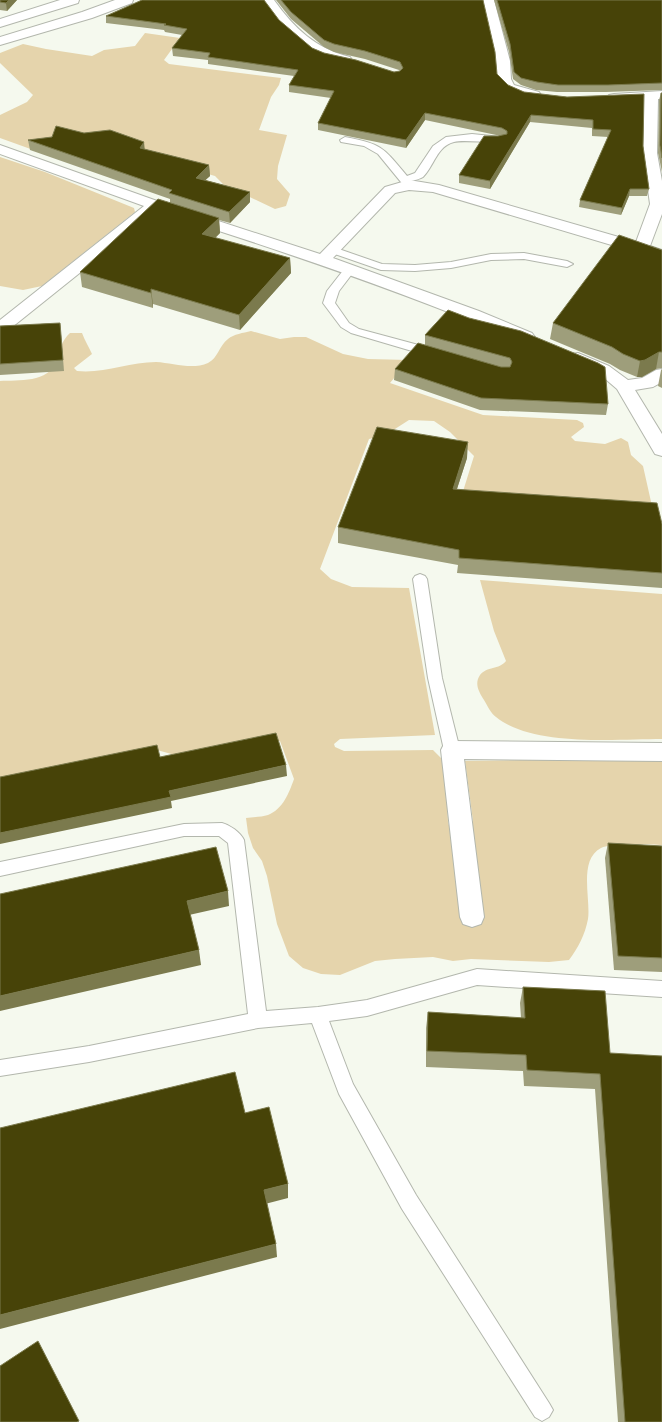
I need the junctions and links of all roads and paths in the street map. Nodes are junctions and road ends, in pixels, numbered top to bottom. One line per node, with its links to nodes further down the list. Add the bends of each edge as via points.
1 (73, 0): 5 (main road)
2 (127, 0): 6 (main road)
3 (267, 0): 7 (main road, via 285,23 318,51)
4 (488, 0): 9 (main road, via 503,61 504,79 509,88)
5 (0, 23)
6 (0, 41)
7 (355, 62)
8 (656, 95): 10 (main road); 14 (main road)
9 (547, 96)
10 (600, 98)
11 (345, 140): 15 (lane, via 367,144 382,152)
12 (500, 140): 15 (lane, via 472,137 450,139 437,148 419,175)
13 (0, 149): 16 (main road)
14 (656, 150): 17 (main road, via 658,204)
15 (407, 182): 17 (main road); 18 (main road, via 390,190)
16 (155, 205): 18 (main road); 22 (main road)
17 (641, 249): 19 (main road)
18 (328, 255): 20 (lane, via 381,267 415,268 450,265 491,257 524,256); 21 (main road)
19 (662, 255)
20 (567, 264)
21 (349, 270): 23 (main road, via 473,314); 25 (lane, via 333,291 329,303 345,324 355,331)
22 (0, 328)
23 (538, 342)
24 (567, 354): 27 (main road, via 603,369)
25 (444, 357)
26 (662, 374): 27 (main road, via 648,383)
27 (624, 386): 28 (main road)
28 (662, 450)
29 (420, 579): 30 (lane, via 435,678)
30 (452, 750): 31 (main road); 33 (main road)
31 (662, 752)
32 (0, 869): 36 (lane, via 184,830 222,829 236,840)
33 (472, 918)
34 (662, 989): 35 (lane, via 477,977 367,1008)
35 (318, 1015): 36 (lane); 38 (lane, via 345,1088 398,1182)
36 (258, 1020): 37 (lane, via 89,1054)
37 (0, 1068)
38 (542, 1410)

